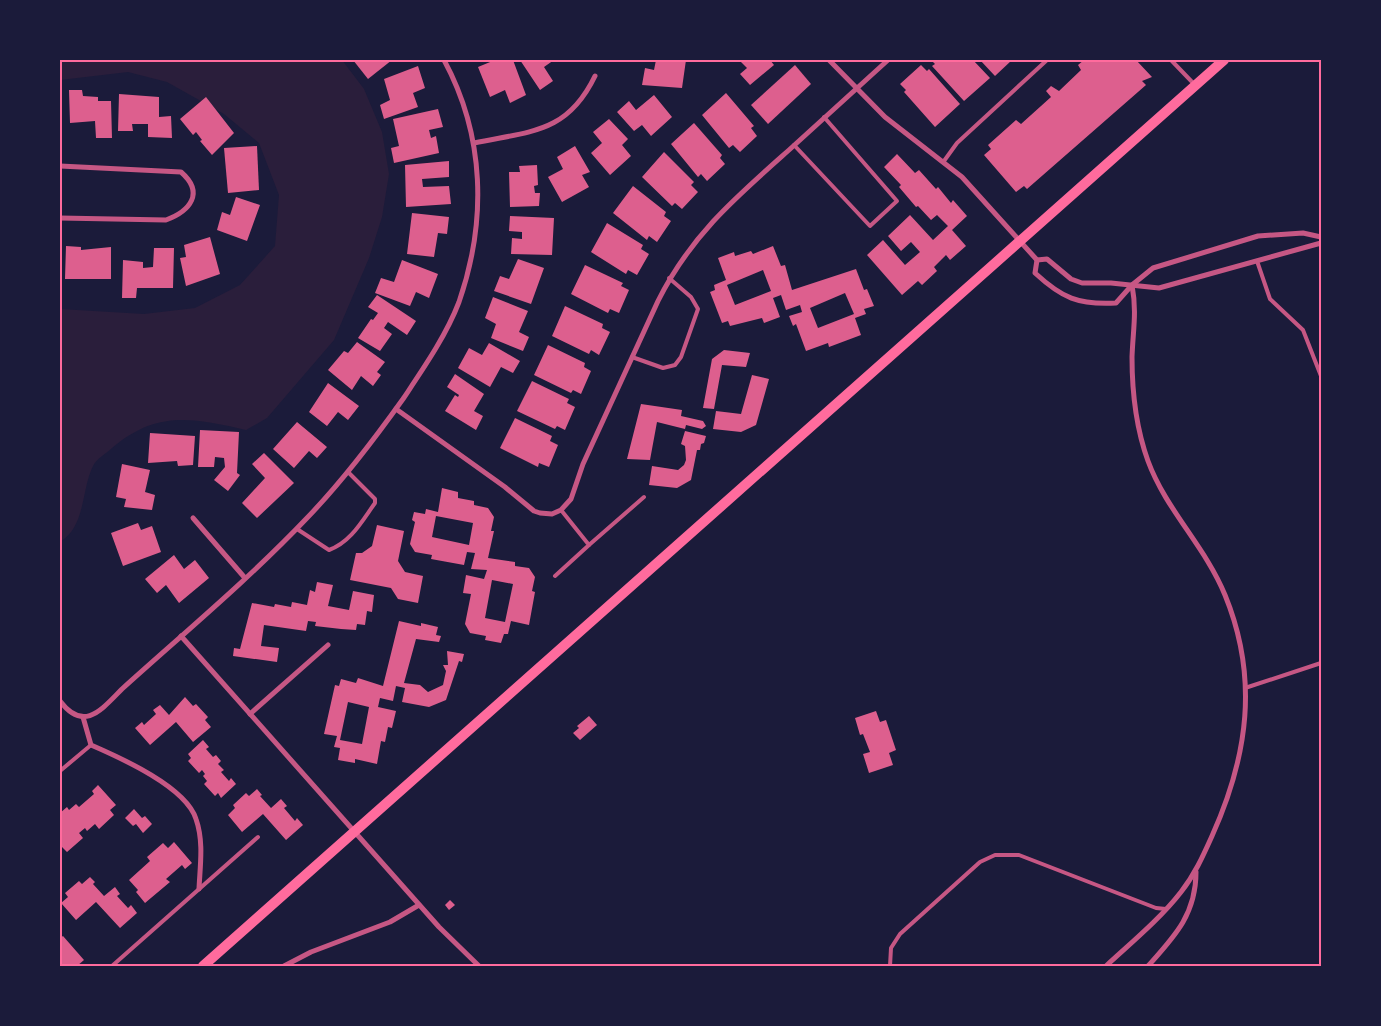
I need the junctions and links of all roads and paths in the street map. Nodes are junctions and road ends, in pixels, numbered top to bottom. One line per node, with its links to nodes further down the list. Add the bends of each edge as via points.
1 (444, 60): 11 (street, via 469,118)
2 (829, 60): 9 (street)
3 (888, 60): 9 (street)
4 (1047, 60): 13 (lane, via 957,143)
5 (1171, 60): 8 (lane)
6 (1224, 60): 8 (main road)
7 (595, 76): 11 (street, via 586,94 560,121)
8 (1195, 85): 17 (main road)
9 (856, 88): 10 (street); 13 (street, via 886,117)
10 (824, 117): 12 (street); 12 (lane, via 897,201 870,226)
11 (474, 143): 25 (street, via 479,193 473,257 458,304 443,334)
12 (794, 146): 21 (street, via 731,202 697,238)
13 (944, 161): 17 (street)
14 (60, 166): 15 (street, via 181,172 190,180 193,195 190,206 180,215 166,220)
15 (60, 218)
16 (1321, 237): 22 (street, via 1303,233 1258,236 1153,268)
17 (1022, 241): 19 (street); 43 (main road)
18 (1321, 244): 20 (street)
19 (1037, 260): 22 (street, via 1047,259 1071,279 1082,283); 22 (street, via 1034,273 1061,295 1078,302 1116,303)
20 (1257, 260): 22 (street, via 1159,288); 24 (lane, via 1270,299 1303,330)
21 (669, 278): 23 (street); 23 (lane, via 691,297 698,309 681,357 675,365 663,368)
22 (1132, 285): 37 (street, via 1136,307 1132,357 1134,397 1140,432 1154,475 1178,518 1211,565 1225,595 1244,668)
23 (632, 357): 28 (street, via 570,499)
24 (1321, 376)
25 (396, 409): 26 (street); 28 (street, via 540,514)
26 (348, 472): 30 (street); 30 (lane, via 375,499 354,533 330,550)
27 (644, 497): 31 (lane)
28 (561, 510): 31 (lane)
29 (193, 518): 33 (street)
30 (297, 529): 33 (street)
31 (589, 545): 32 (lane)
32 (555, 576)
33 (245, 578): 34 (street)
34 (181, 636): 39 (street); 40 (street, via 100,711)
35 (328, 645): 39 (street)
36 (1321, 663): 37 (lane)
37 (1245, 688): 45 (street, via 1243,746 1233,785)
38 (60, 701): 40 (street, via 72,714)
39 (250, 714): 43 (street)
40 (83, 717): 41 (street)
41 (91, 745): 42 (lane); 46 (street, via 130,762 187,801 196,819 201,846)
42 (60, 771)
43 (355, 831): 47 (street); 50 (main road)
44 (258, 837): 46 (lane)
45 (1196, 871): 48 (street); 55 (street, via 1196,892 1190,912)
46 (199, 889): 49 (lane)
47 (418, 905): 51 (street, via 390,922 311,952); 52 (street)
48 (1166, 909): 53 (lane, via 1156,908 1019,855 995,855 980,862 900,934 891,948); 54 (street)
49 (112, 966)
50 (203, 966)
51 (284, 966)
52 (479, 966)
53 (890, 966)
54 (1106, 966)
55 (1148, 966)

